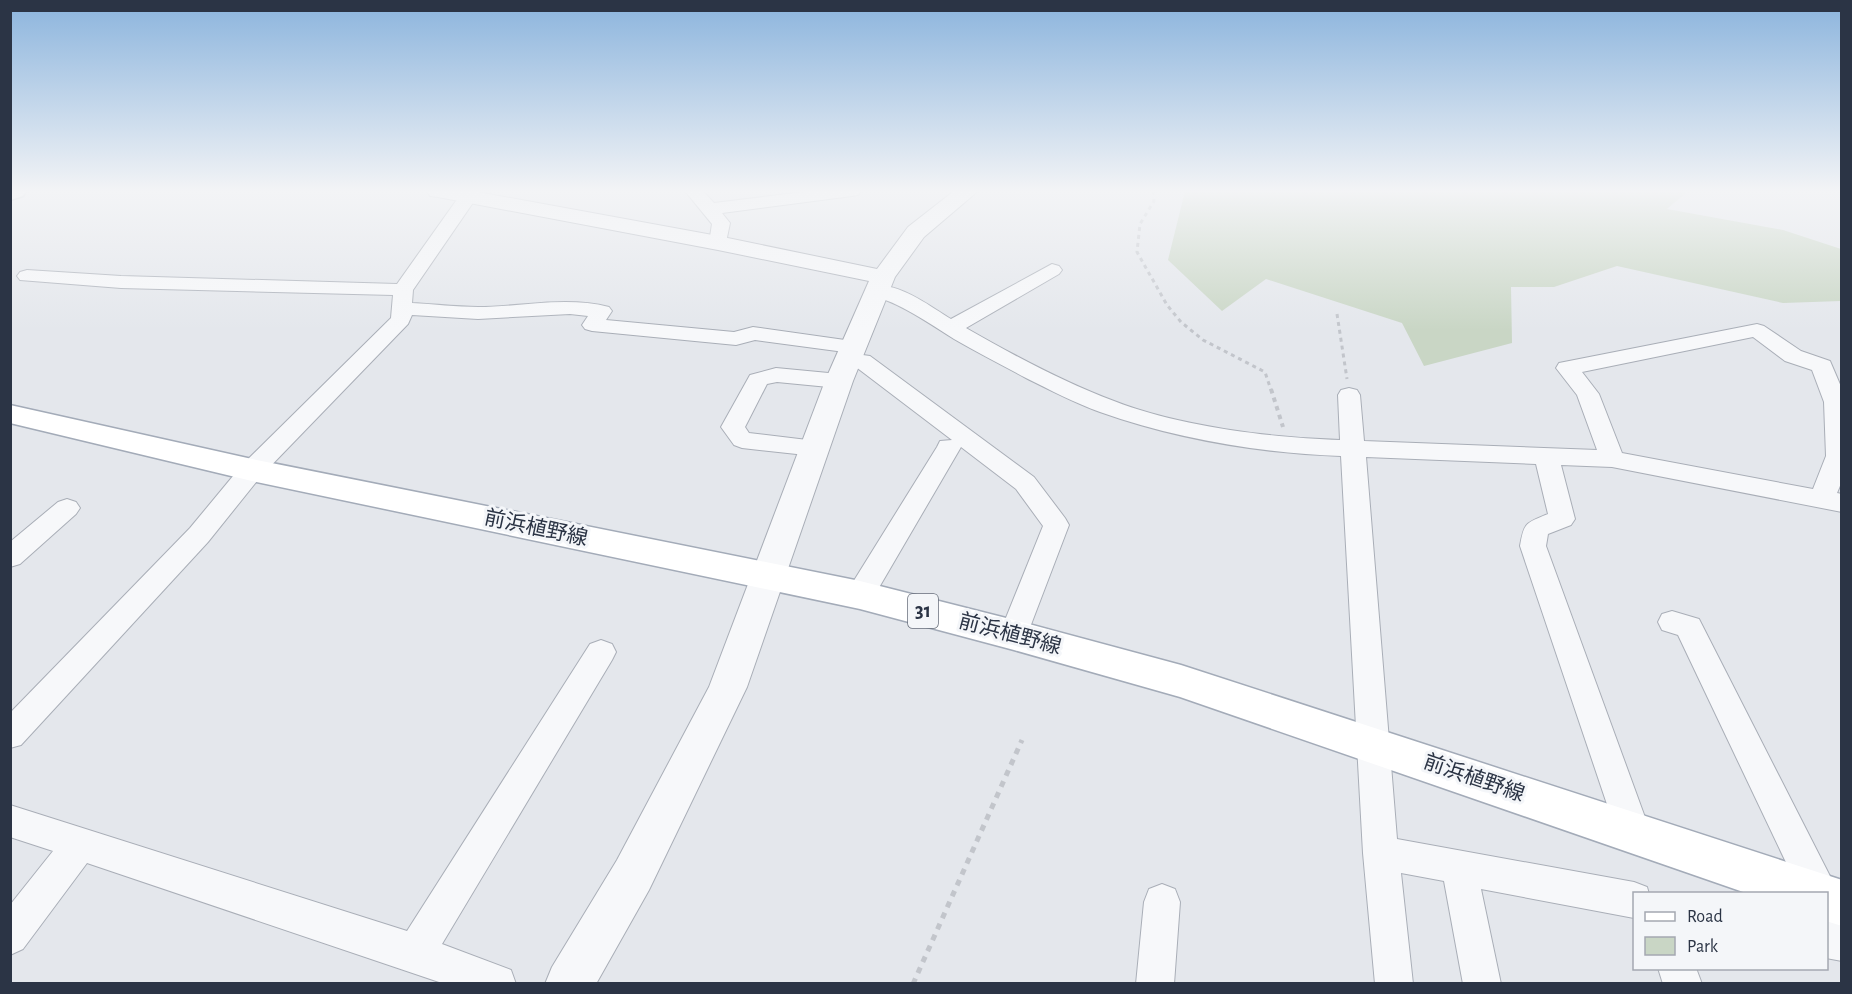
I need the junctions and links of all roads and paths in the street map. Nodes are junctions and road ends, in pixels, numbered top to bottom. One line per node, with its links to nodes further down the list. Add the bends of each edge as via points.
1 (441, 237): 10 (street)
2 (689, 237): 6 (street)
3 (719, 237): 6 (street)
4 (912, 237): 9 (street)
5 (1139, 237): 16 (path, via 1137,252 1174,314 1219,350 1265,372)
6 (718, 243): 9 (street)
7 (1052, 270): 12 (street)
8 (27, 276): 10 (street, via 101,283 310,285)
9 (880, 284): 12 (street); 13 (street)
10 (402, 299): 13 (street, via 478,313 570,308 602,311 592,325 735,339 753,333); 22 (street, via 401,320)
11 (1337, 314): 14 (path)
12 (952, 327): 16 (street, via 1053,384 1107,407 1198,431)
13 (846, 363): 18 (street); 18 (street, via 758,380 733,427 742,440); 29 (street, via 862,361 1025,483 1056,525)
14 (1349, 395): 19 (street)
15 (10, 414): 22 (main road, 前浜植野線 / 31)
16 (1288, 445): 19 (street)
17 (949, 447): 27 (street)
18 (815, 448): 26 (street)
19 (1352, 448): 20 (street); 33 (street)
20 (1546, 455): 21 (street); 35 (street, via 1562,519 1536,529 1533,546)
21 (1612, 459): 23 (street); 23 (street, via 1588,394 1567,368 1757,330 1792,356 1822,366 1835,402 1838,456)
22 (252, 470): 26 (main road, 前浜植野線 / 31); 31 (street, via 199,535)
23 (1832, 502)
24 (67, 508): 25 (street)
25 (10, 557)
26 (768, 575): 27 (main road, 前浜植野線 / 31); 47 (street, via 728,687 690,766 633,875)
27 (860, 595): 29 (main road, 前浜植野線 / 31)
28 (1672, 622): 40 (street, via 1689,627)
29 (1014, 635): 33 (main road, 前浜植野線 / 31, via 1181,681)
30 (601, 652): 44 (street)
31 (10, 735)
32 (1022, 740): 48 (path)
33 (1374, 744): 35 (main road, 前浜植野線 / 31); 37 (street)
34 (10, 821): 36 (street)
35 (1633, 831): 39 (main road, 前浜植野線 / 31)
36 (80, 844): 43 (street); 44 (street)
37 (1382, 853): 38 (street); 50 (street)
38 (1459, 869): 41 (street); 51 (street)
39 (1807, 892)
40 (1819, 892)
41 (1633, 900)
42 (1162, 902): 49 (street)
43 (10, 936)
44 (415, 953): 46 (street)
45 (1677, 970): 52 (street)
46 (497, 984)
47 (569, 984)
48 (913, 984)
49 (1155, 984)
50 (1395, 984)
51 (1482, 984)
52 (1683, 984)

